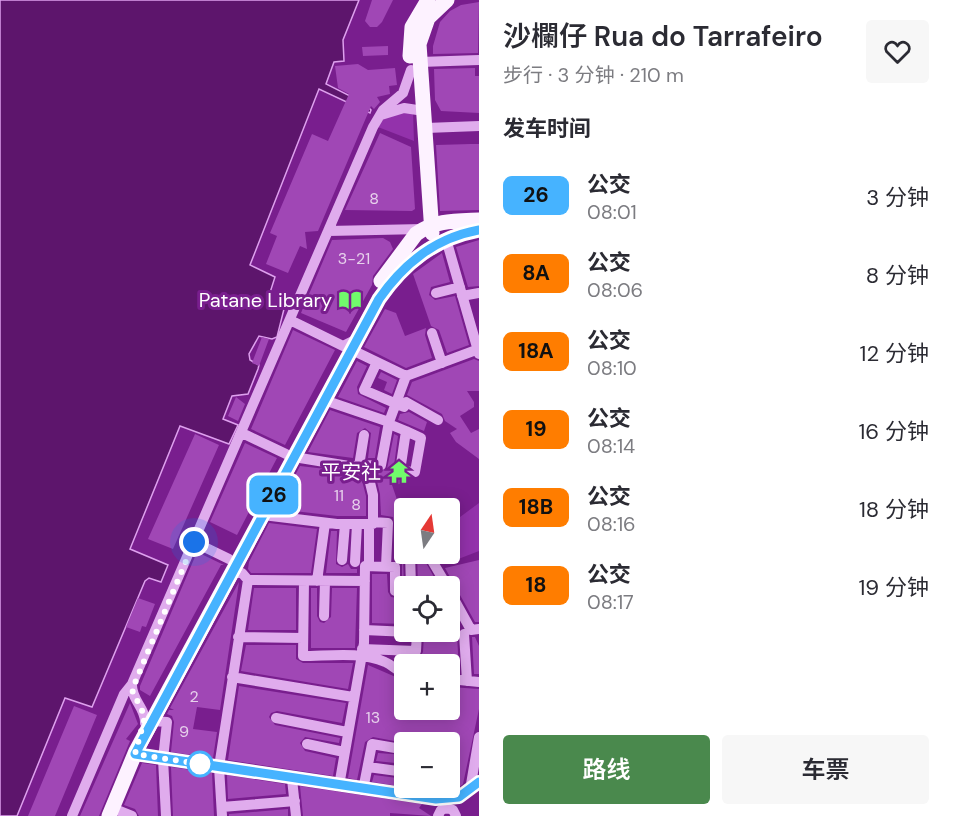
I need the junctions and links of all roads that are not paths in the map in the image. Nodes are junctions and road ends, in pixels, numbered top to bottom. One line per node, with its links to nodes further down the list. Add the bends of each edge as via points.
1 (428, 0): 4 (main road, via 412,27 409,44)
2 (447, 0): 4 (main road, via 434,10 424,26)
3 (479, 60): 4 (street)
4 (415, 66): 5 (main road); 6 (street, via 403,93)
5 (419, 110): 6 (street, via 389,111); 8 (main road); 10 (main road)
6 (377, 119): 12 (street)
7 (479, 126): 8 (street)
8 (426, 128): 10 (main road)
9 (479, 220): 10 (main road)
10 (425, 226): 12 (street); 14 (main road, via 429,242); 20 (main road, via 368,299)
11 (479, 230): 13 (main road)
12 (328, 231): 18 (street)
13 (446, 239): 14 (main road); 15 (street)
14 (418, 255): 20 (main road, via 384,291)
15 (461, 291): 16 (street); 17 (street); 21 (street)
16 (436, 293)
17 (479, 293)
18 (290, 320): 20 (street); 30 (street)
19 (432, 333): 23 (street)
20 (351, 345): 22 (street); 25 (main road); 32 (main road)
21 (479, 351): 23 (street)
22 (377, 362): 24 (street); 26 (street, via 364,390)
23 (442, 363): 24 (street)
24 (406, 376): 26 (street)
25 (324, 400): 28 (street); 32 (main road)
26 (396, 402): 27 (street, via 404,407 406,402); 28 (street)
27 (438, 420)
28 (389, 423): 29 (street); 33 (street, via 381,465)
29 (406, 431)
30 (242, 433): 32 (street); 39 (street)
31 (364, 435): 33 (street)
32 (290, 455): 33 (street); 34 (main road); 41 (main road)
33 (362, 466): 38 (street, via 373,495)
34 (263, 515): 35 (street); 41 (main road)
35 (325, 523): 36 (street); 47 (street)
36 (345, 524): 37 (street); 40 (street)
37 (357, 524): 38 (street); 42 (street)
38 (372, 524): 42 (street); 43 (street, via 388,523)
39 (194, 542): 41 (street); 61 (street)
40 (342, 560)
41 (233, 565): 45 (street); 63 (main road); 63 (main road, via 165,699)
42 (363, 565): 43 (street); 48 (street)
43 (386, 566): 44 (street, via 395,567)
44 (395, 576)
45 (248, 580): 46 (street); 54 (street)
46 (304, 580): 47 (street); 55 (street)
47 (321, 581): 48 (street); 50 (street)
48 (364, 581): 51 (street)
49 (460, 611): 53 (street)
50 (324, 616)
51 (364, 630): 52 (street); 57 (street)
52 (394, 631)
53 (471, 631): 60 (street, via 466,658)
54 (238, 637): 55 (street); 59 (street)
55 (303, 638): 57 (street, via 303,656)
56 (419, 642): 57 (street, via 416,651)
57 (362, 653): 58 (street, via 386,662); 62 (street)
58 (394, 670)
59 (232, 677): 62 (street); 72 (street)
60 (473, 681)
61 (132, 684): 63 (street, via 132,693); 84 (street, via 124,694)
62 (353, 697): 65 (street)
63 (150, 715): 70 (main road); 71 (street)
64 (276, 718): 65 (street)
65 (347, 732): 69 (street)
66 (479, 737): 79 (street)
67 (307, 744): 69 (street)
68 (394, 748): 73 (street, via 372,744)
69 (344, 752): 77 (street)
70 (136, 753): 71 (street); 81 (main road)
71 (164, 759): 72 (street); 86 (street)
72 (219, 767): 75 (street); 82 (street)
73 (368, 767): 74 (street); 78 (street)
74 (394, 771)
75 (292, 779): 77 (street); 80 (street)
76 (479, 782): 79 (street)
77 (339, 786): 78 (street)
78 (363, 790): 79 (street, via 423,803)
79 (467, 792): 83 (street)
80 (295, 801): 82 (street); 87 (street)
81 (110, 812): 85 (street)
82 (222, 812)
83 (454, 813): 88 (street, via 442,809)
84 (72, 816)
85 (132, 816)
86 (166, 816)
87 (296, 816)
88 (438, 816)

